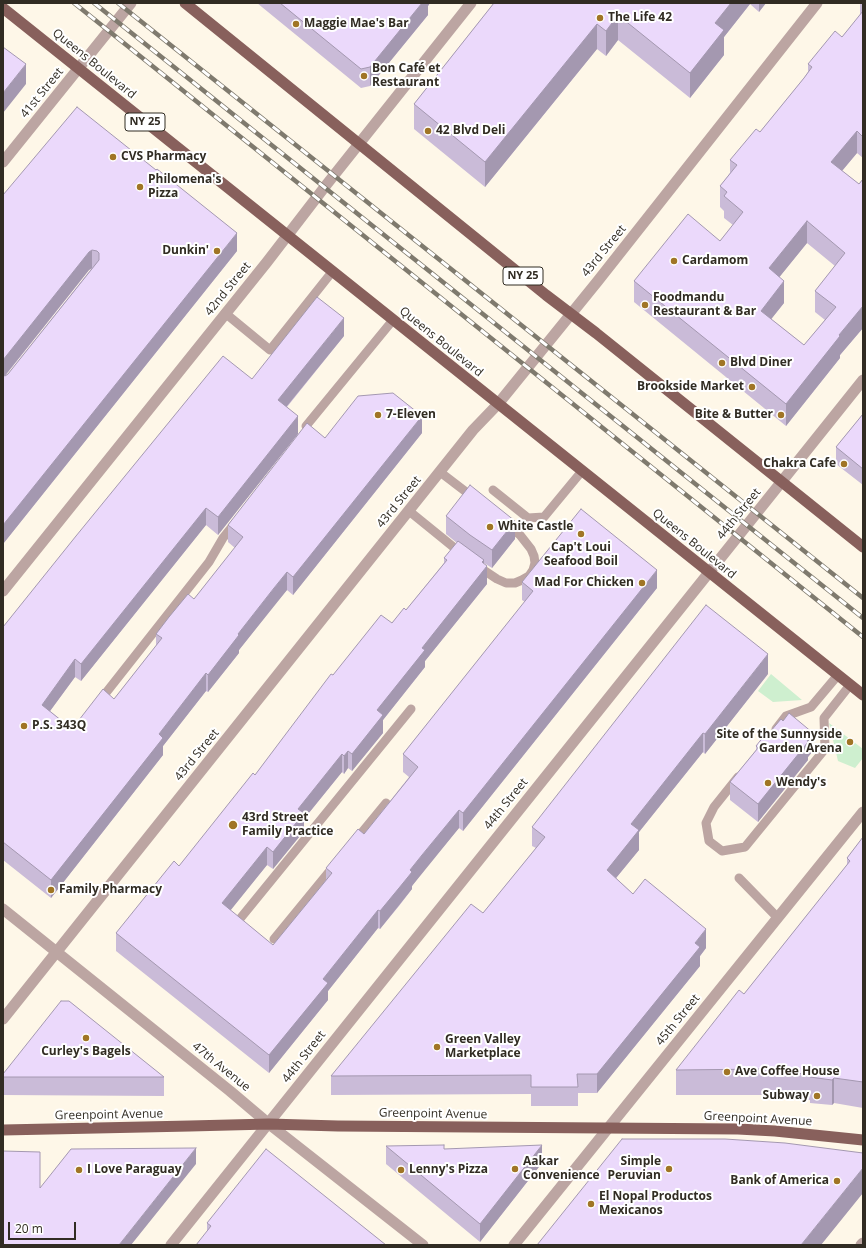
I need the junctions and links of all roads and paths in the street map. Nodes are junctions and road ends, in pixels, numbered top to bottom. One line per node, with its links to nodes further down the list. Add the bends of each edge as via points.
1 (131, 3): 6 (street, 41st Street)
2 (185, 3): 7 (main road, NY 25)
3 (472, 3): 7 (street, 42nd Street)
4 (817, 3): 12 (street, 43rd Street)
5 (3, 8): 6 (main road, Queens Boulevard / NY 25)
6 (78, 68): 8 (street, 41st Street); 9 (main road, Queens Boulevard / NY 25)
7 (359, 144): 9 (street, 42nd Street); 12 (main road, NY 25)
8 (3, 162)
9 (287, 235): 10 (main road, Queens Boulevard / NY 25); 11 (street, 42nd Street)
10 (332, 272): 11 (lane, via 270,350); 13 (main road, Queens Boulevard / NY 25)
11 (226, 313): 27 (street, 42nd Street)
12 (571, 313): 15 (street, 43rd Street); 19 (main road, NY 25)
13 (393, 320): 15 (main road, Queens Boulevard / NY 25); 16 (lane)
14 (863, 380): 19 (street, 44th Street)
15 (498, 404): 17 (main road, Queens Boulevard / NY 25); 18 (street, 43rd Street, via 473,430)
16 (306, 426)
17 (582, 471): 20 (lane, via 544,517 528,518); 26 (main road, Queens Boulevard / NY 25)
18 (440, 472): 21 (lane); 22 (street, 43rd Street)
19 (782, 483): 25 (main road, NY 25); 26 (street, 44th Street)
20 (493, 490)
21 (478, 502)
22 (409, 512): 24 (lane, via 489,575 506,583 515,583 529,576 535,563 534,556 520,536); 44 (street, 43rd Street)
23 (242, 513): 30 (lane, via 209,562)
24 (496, 516)
25 (863, 547)
26 (709, 572): 28 (main road, Queens Boulevard / NY 25); 46 (street, 44th Street)
27 (3, 591)
28 (838, 675): 29 (main road, Queens Boulevard / NY 25); 33 (lane, via 811,707 786,716)
29 (850, 685): 31 (main road, Queens Boulevard / NY 25); 34 (lane, via 824,718 825,749 745,847 722,850 709,841 706,823 714,807)
30 (105, 694)
31 (863, 695)
32 (411, 709): 42 (lane)
33 (772, 734)
34 (743, 771)
35 (386, 803): 37 (lane)
36 (863, 812): 41 (street, 45th Street)
37 (346, 851)
38 (336, 863): 43 (lane)
39 (739, 878): 41 (lane)
40 (3, 909): 44 (street, 47th Avenue)
41 (778, 918): 47 (street, 45th Street)
42 (239, 920)
43 (274, 939)
44 (57, 952): 45 (street, 43rd Street); 46 (street, 47th Avenue)
45 (3, 1019)
46 (269, 1124): 47 (main road, Greenpoint Avenue); 48 (main road, Greenpoint Avenue); 50 (street, 44th Street); 51 (street, 47th Avenue)
47 (608, 1129): 49 (main road, Greenpoint Avenue, via 738,1129); 52 (street, 45th Street)
48 (3, 1130)
49 (863, 1140)
50 (171, 1245)
51 (423, 1245)
52 (514, 1245)

